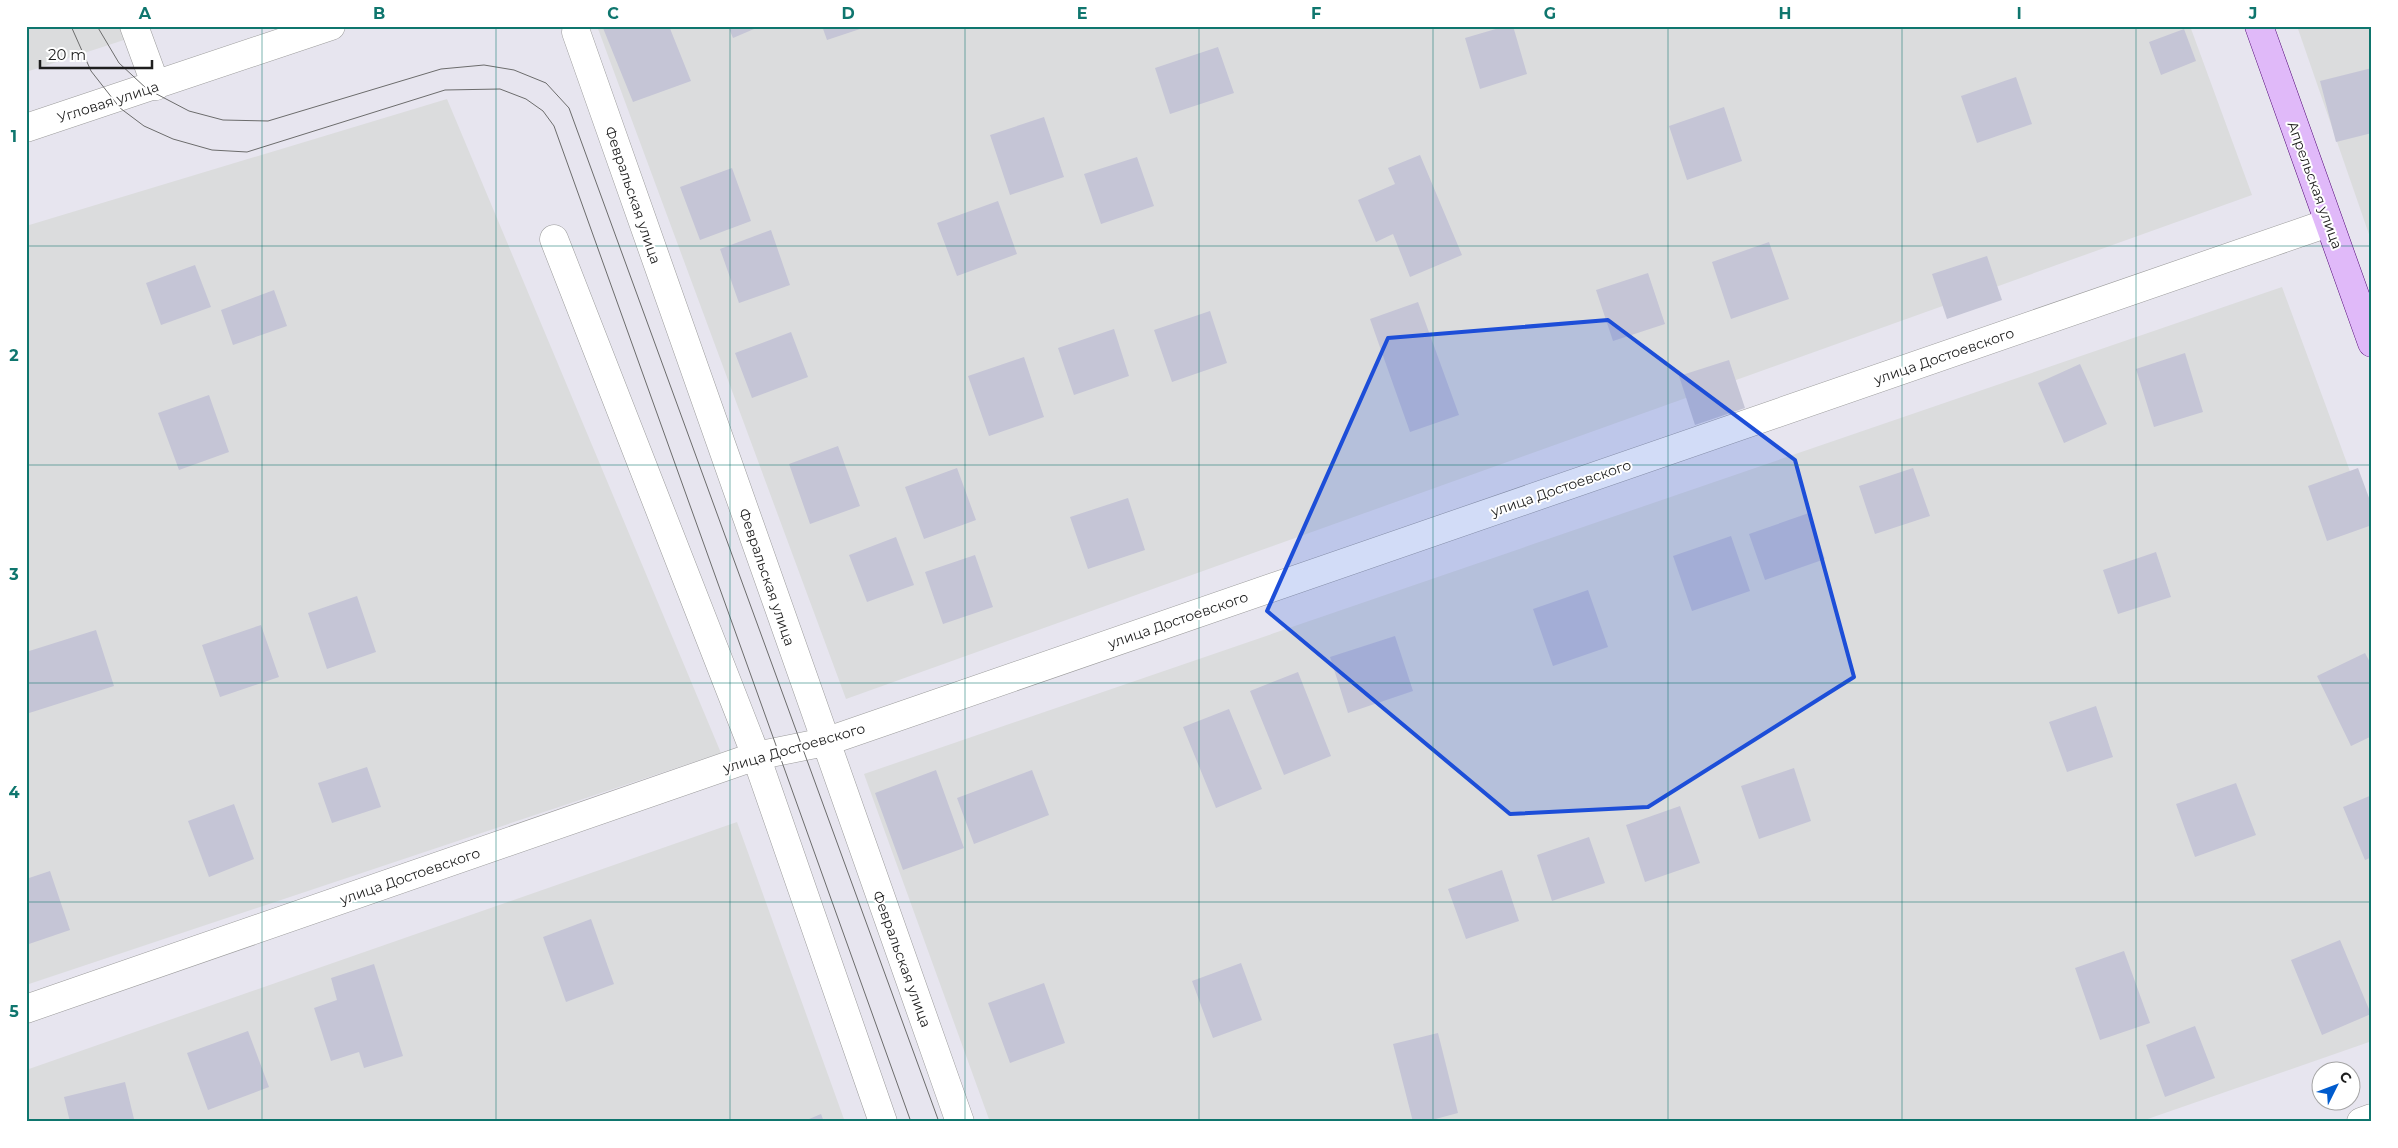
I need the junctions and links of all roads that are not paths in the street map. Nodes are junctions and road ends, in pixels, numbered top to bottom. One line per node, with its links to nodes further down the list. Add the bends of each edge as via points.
1 (134, 26): 5 (street)
2 (331, 26): 5 (street, Угловая улица)
3 (2259, 26): 7 (street, Апрельская улица)
4 (576, 32): 10 (street, Февральская улица)
5 (156, 86): 6 (street, Угловая улица)
6 (26, 128)
7 (2328, 223): 9 (street, Апрельская улица); 10 (street, улица Достоевского)
8 (554, 239): 11 (street)
9 (2372, 343)
10 (825, 742): 11 (street, улица Достоевского); 15 (street, Февральская улица)
11 (756, 756): 12 (street, улица Достоевского); 14 (street)
12 (26, 1009)
13 (2372, 1118): 16 (street)
14 (883, 1122)
15 (960, 1122)
16 (2360, 1122)

